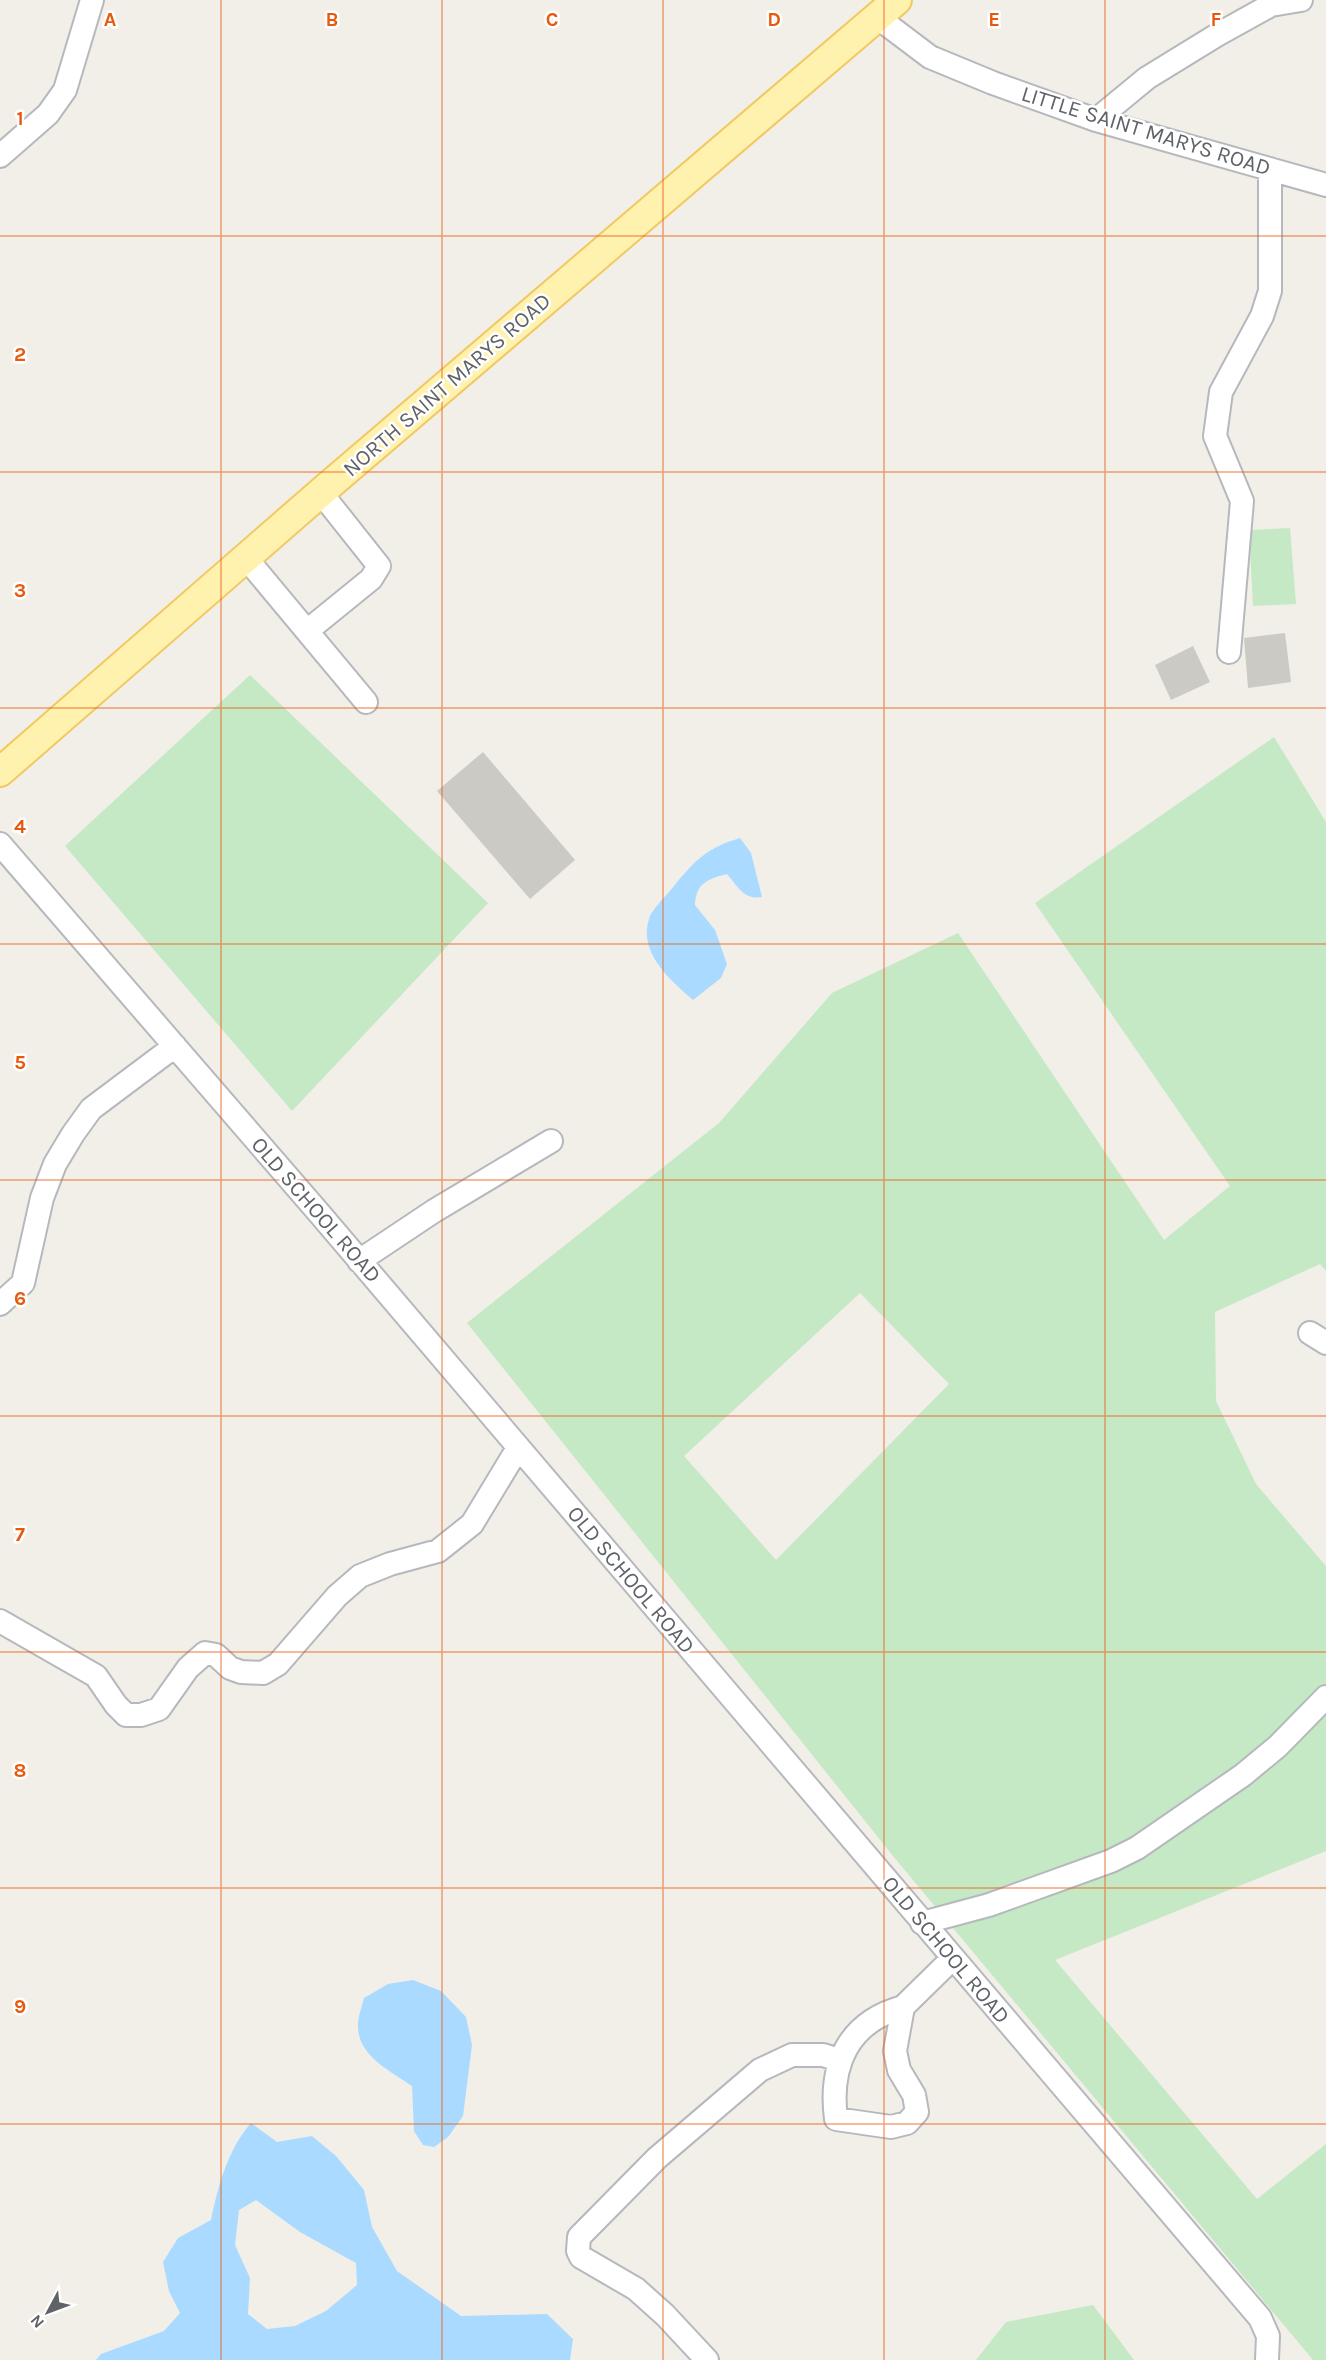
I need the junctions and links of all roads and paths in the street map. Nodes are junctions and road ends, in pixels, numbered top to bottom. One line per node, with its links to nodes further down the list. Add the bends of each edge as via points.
1 (92, 0): 5 (street, via 75,64 61,97 48,114)
2 (1301, 0): 4 (street, via 1271,6 1217,35 1147,78)
3 (887, 8): 4 (street, LITTLE SAINT MARYS ROAD, via 930,57); 8 (main road, NORTH SAINT MARYS ROAD)
4 (1096, 120): 6 (street, LITTLE SAINT MARYS ROAD)
5 (0, 156)
6 (1270, 169): 7 (street, LITTLE SAINT MARYS ROAD); 11 (street, via 1270,291 1262,316 1221,392 1215,436 1242,501)
7 (1326, 185)
8 (321, 493): 9 (main road, NORTH SAINT MARYS ROAD); 10 (street, via 379,566 371,579)
9 (246, 558): 10 (street); 13 (main road, NORTH SAINT MARYS ROAD)
10 (307, 631): 12 (street)
11 (1229, 652)
12 (366, 702)
13 (0, 772)
14 (0, 844): 15 (street, OLD SCHOOL ROAD)
15 (175, 1047): 17 (street, OLD SCHOOL ROAD); 18 (street, via 91,1109 73,1134 55,1164 42,1198 23,1283)
16 (551, 1140): 17 (street, via 434,1211)
17 (360, 1262): 19 (street, OLD SCHOOL ROAD)
18 (0, 1304)
19 (518, 1448): 20 (street, via 472,1524 438,1551 360,1576 337,1596 278,1664 263,1673 241,1672 216,1655 205,1653 188,1668 159,1709 126,1715 96,1676); 22 (street, OLD SCHOOL ROAD)
20 (0, 1621)
21 (1326, 1697): 22 (street, via 1243,1775 1137,1848 989,1905)
22 (922, 1923): 23 (street, OLD SCHOOL ROAD)
23 (952, 1958): 24 (street); 27 (street, OLD SCHOOL ROAD, via 1260,2318 1268,2336)
24 (903, 2007): 25 (street, via 862,2028 846,2045); 25 (street, via 895,2051 917,2112 907,2123 891,2127 836,2119 835,2077)
25 (839, 2061): 26 (street, via 823,2055 792,2055 760,2070 657,2158 579,2237 581,2257 636,2289)
26 (707, 2360)
27 (1267, 2360)

